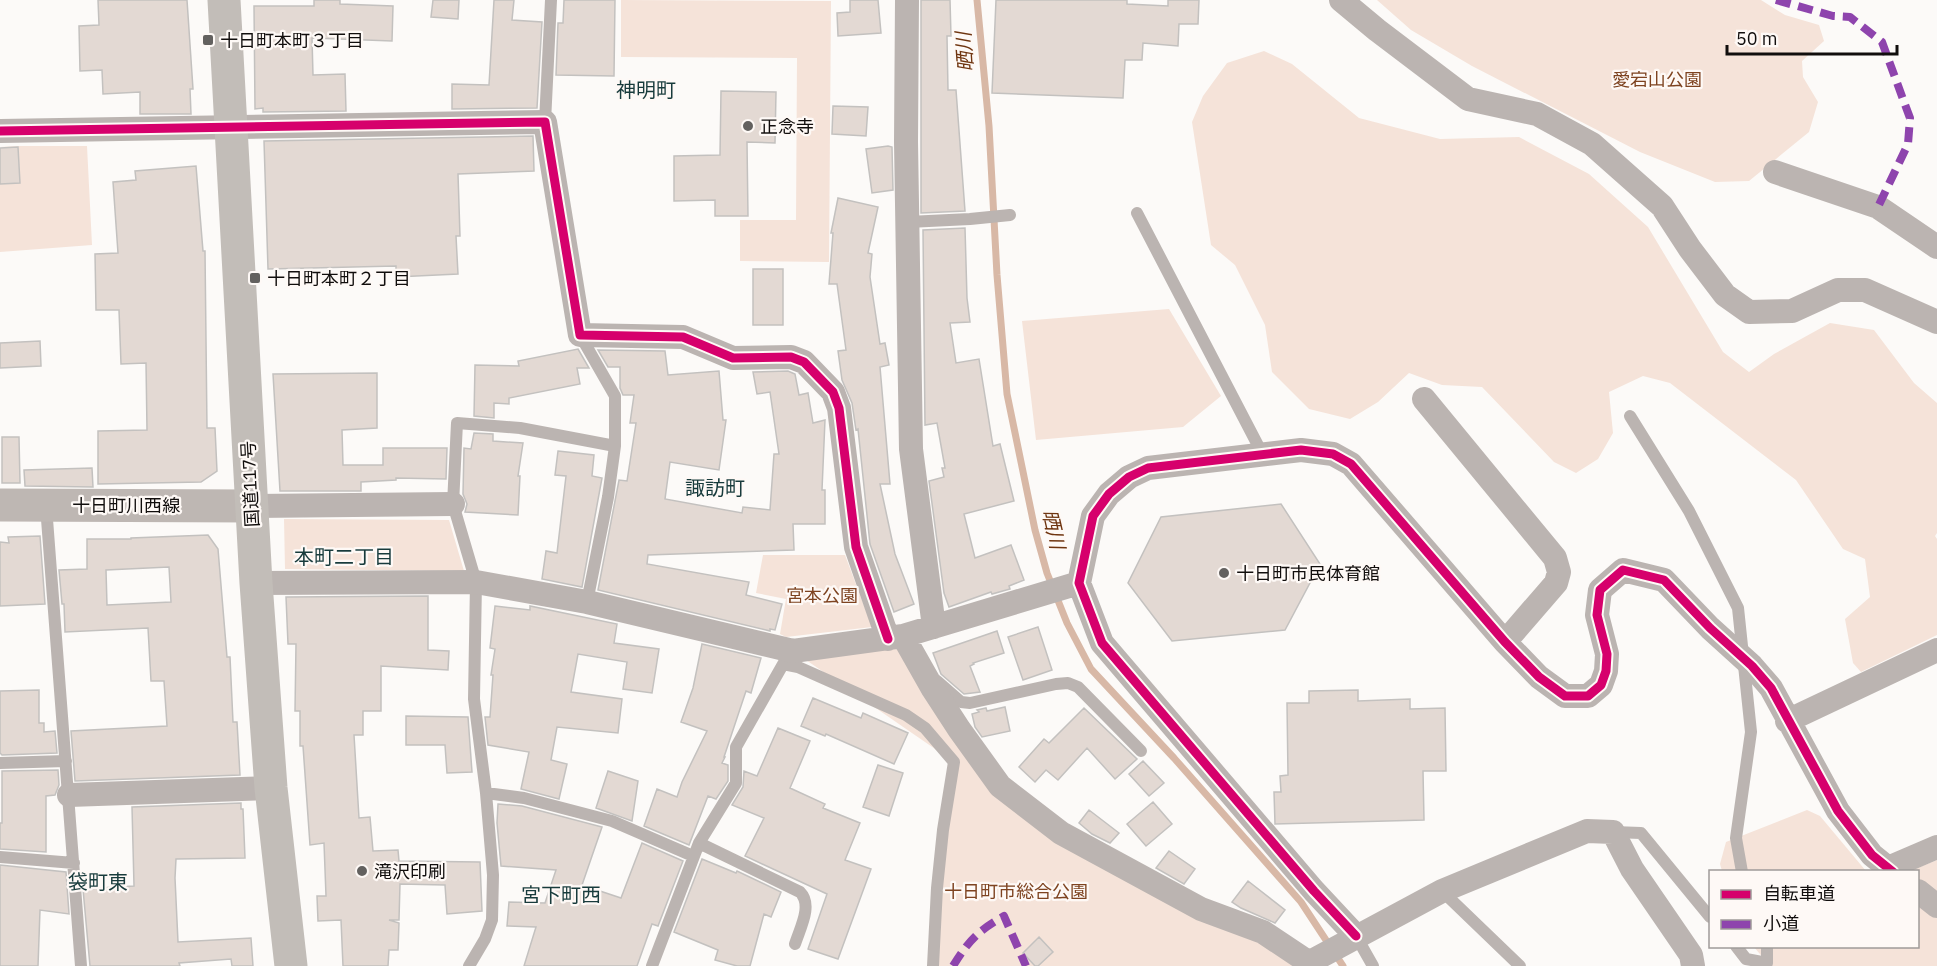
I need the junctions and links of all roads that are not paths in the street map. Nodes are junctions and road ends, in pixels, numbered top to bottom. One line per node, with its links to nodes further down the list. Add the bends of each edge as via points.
1 (224, 0): 6 (highway, 国道117号)
2 (551, 0): 5 (lane)
3 (907, 0): 11 (street)
4 (1341, 0): 13 (street, via 1468,99 1537,114 1592,144 1662,206 1725,295 1749,312 1792,311 1838,290 1865,290)
5 (545, 122): 6 (street); 14 (street)
6 (231, 128): 7 (street); 22 (highway, 国道117号)
7 (0, 131)
8 (1775, 172): 12 (street, via 1878,207)
9 (1137, 213): 18 (lane)
10 (1010, 215): 11 (lane)
11 (908, 222): 27 (street, via 911,449)
12 (1937, 247)
13 (1937, 322)
14 (580, 335): 17 (lane, via 615,396); 28 (street, via 683,337 733,358 791,357 804,362 833,392 839,408 856,547)
15 (1424, 399): 29 (street, via 1555,558 1559,572 1556,583)
16 (1630, 416): 32 (lane, via 1689,511 1738,608)
17 (615, 447): 19 (lane, via 520,428 458,423); 26 (lane)
18 (1263, 454): 25 (street, via 1148,468 1129,477 1109,494 1093,516); 29 (street, via 1301,450 1333,454 1351,464)
19 (453, 504): 22 (street); 23 (lane)
20 (0, 505): 21 (main road, 十日町川西線)
21 (46, 505): 22 (main road, 十日町川西線); 36 (lane)
22 (252, 506): 24 (highway, 国道117号)
23 (476, 582): 24 (street); 26 (street); 39 (lane, via 474,699)
24 (256, 583): 38 (highway, 国道117号)
25 (1072, 585): 27 (street); 53 (street, via 1102,643)
26 (587, 602): 31 (street)
27 (933, 627): 28 (street)
28 (896, 638): 31 (street); 33 (street)
29 (1505, 642): 32 (street, via 1539,677 1565,696 1588,696 1601,685 1606,671 1607,654 1597,615 1600,590 1623,570 1664,580)
30 (1937, 650): 34 (street)
31 (788, 658): 42 (lane, via 736,747 736,783); 62 (lane, via 798,667 906,715 925,728 954,762 939,865)
32 (1743, 658): 34 (street, via 1771,688); 47 (lane, via 1751,732 1736,838)
33 (918, 664): 35 (lane, via 961,702 1068,683 1078,687); 57 (street, via 1000,786 1053,826 1143,879 1201,909 1263,932)
34 (1788, 721): 48 (street, via 1838,811 1872,855)
35 (1141, 751)
36 (66, 761): 37 (lane); 40 (lane)
37 (0, 763)
38 (272, 788): 40 (street); 59 (highway, 国道117号)
39 (486, 793): 44 (lane, via 524,798 612,821); 60 (lane, via 493,875 492,920 486,939)
40 (69, 795): 46 (lane)
41 (1613, 832): 49 (street, via 1587,831); 52 (lane, via 1641,833); 65 (street, via 1632,869 1691,956)
42 (699, 843): 44 (lane); 54 (lane, via 806,898)
43 (1937, 847): 48 (street)
44 (693, 856): 61 (lane)
45 (0, 857): 46 (lane)
46 (74, 863): 58 (lane)
47 (1742, 870)
48 (1890, 870)
49 (1442, 891): 53 (street); 64 (lane)
50 (1919, 892): 51 (street)
51 (1937, 906)
52 (1709, 916)
53 (1356, 936): 57 (street); 63 (lane)
54 (795, 944)
55 (1738, 948): 56 (lane, via 1746,959 1767,963)
56 (1767, 948)
57 (1312, 964)
58 (81, 966)
59 (291, 966)
60 (469, 966)
61 (652, 966)
62 (933, 966)
63 (1373, 966)
64 (1520, 966)
65 (1693, 966)

